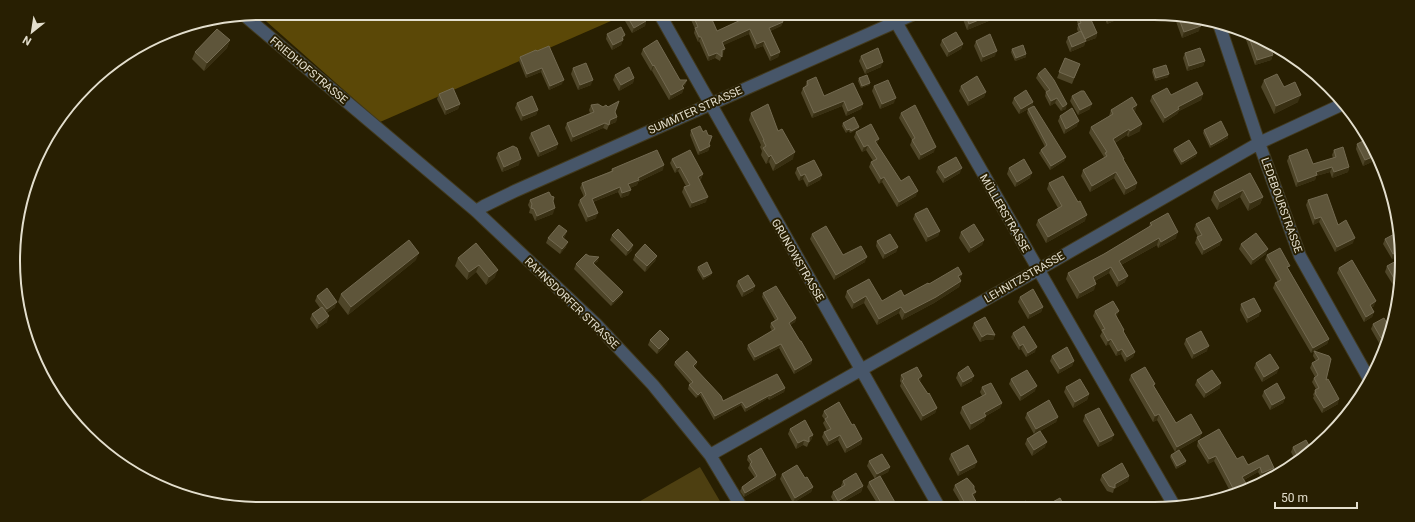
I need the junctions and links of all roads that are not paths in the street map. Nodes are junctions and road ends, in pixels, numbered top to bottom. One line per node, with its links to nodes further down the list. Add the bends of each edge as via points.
1 (663, 20): 6 (street, GRUNOWSTRASSE)
2 (900, 20): 4 (street, SUMMTER STRASSE)
3 (251, 21): 8 (street, FRIEDHOFSTRASSE)
4 (896, 22): 6 (street, SUMMTER STRASSE); 11 (street, MÜLLERSTRASSE)
5 (1221, 30): 9 (street, LEDEBOURSTRASSE)
6 (710, 104): 10 (street, SUMMTER STRASSE); 12 (street, GRUNOWSTRASSE)
7 (1339, 107): 9 (street, LEHNITZSTRASSE)
8 (373, 124): 10 (street, RAHNSDORFER STRASSE)
9 (1259, 143): 11 (street, LEHNITZSTRASSE); 13 (street, LEDEBOURSTRASSE, via 1300,256)
10 (476, 211): 14 (street, RAHNSDORFER STRASSE, via 596,324 653,385)
11 (1038, 270): 12 (street, LEHNITZSTRASSE); 15 (street, MÜLLERSTRASSE)
12 (860, 370): 14 (street, LEHNITZSTRASSE); 17 (street, GRUNOWSTRASSE)
13 (1367, 375)
14 (710, 455): 16 (street, RAHNSDORFER STRASSE)
15 (1172, 501)
16 (738, 502)
17 (936, 502)

